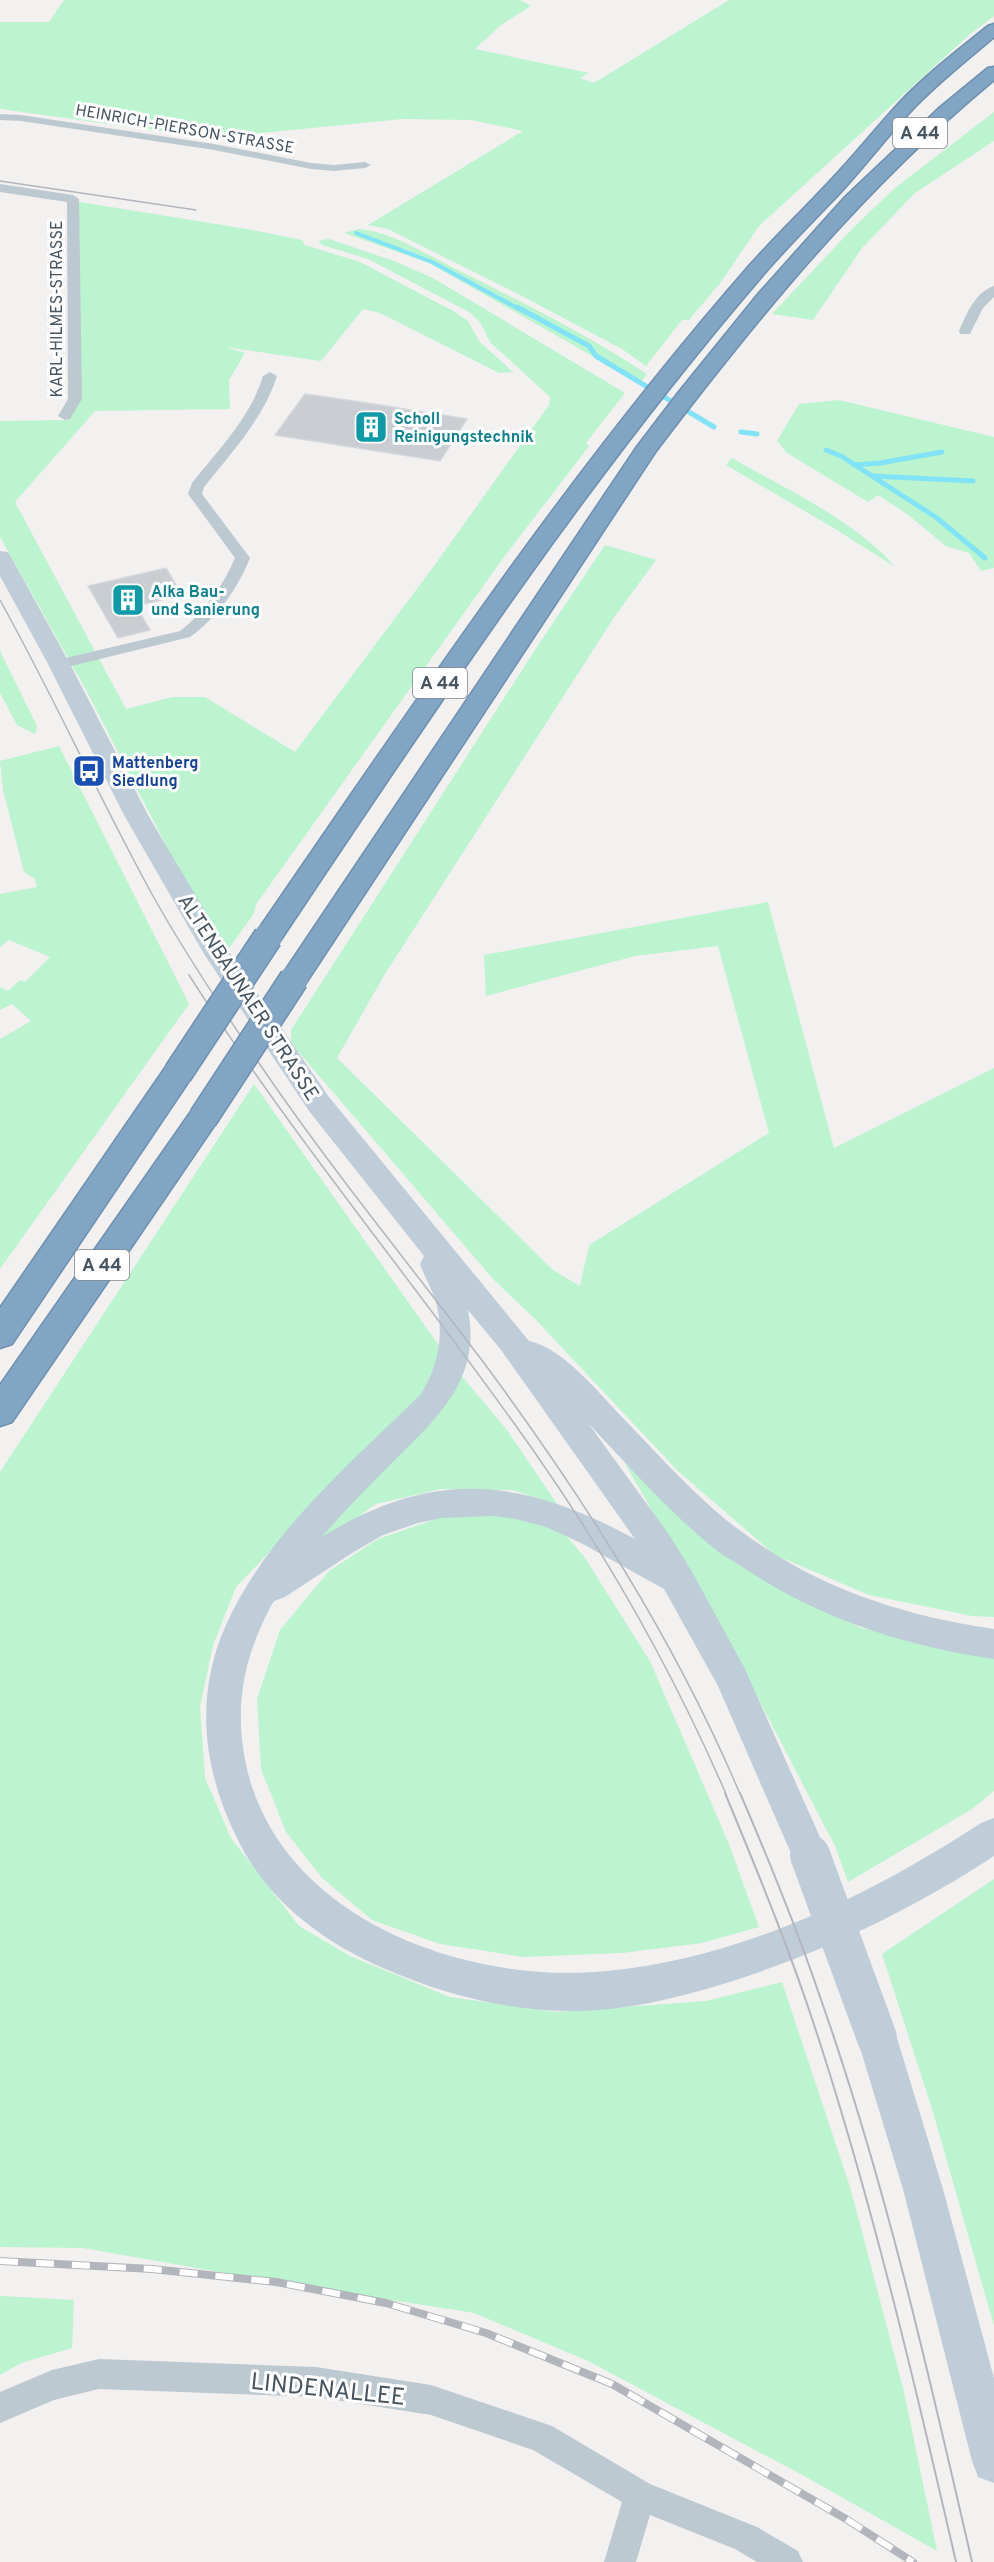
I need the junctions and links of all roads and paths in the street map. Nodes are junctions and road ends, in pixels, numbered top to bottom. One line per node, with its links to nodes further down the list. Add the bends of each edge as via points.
1 (994, 29): 7 (highway, via 927,85)
2 (994, 50): 7 (highway, A 44)
3 (994, 72): 9 (highway, A 44, via 919,134)
4 (994, 93): 9 (highway)
5 (0, 117): 6 (street, HEINRICH-PIERSON-STRASSE, via 185,142 322,168)
6 (365, 165)
7 (851, 170): 17 (highway, A 44, bridge, via 758,268 681,359 451,667)
8 (0, 188): 13 (street, KARL-HILMES-STRASSE, via 73,199 75,399)
9 (852, 202): 19 (highway, A 44, bridge, via 781,279 647,448 203,1118)
10 (994, 290): 11 (street, via 977,306)
11 (965, 331)
12 (270, 376): 15 (street, via 255,412 196,486 195,494 243,558 224,590 195,628 185,634)
13 (64, 416)
14 (0, 557): 15 (main road, ALTENBAUNAER STRASSE)
15 (59, 664): 16 (main road, ALTENBAUNAER STRASSE, via 136,815 217,954 319,1104)
16 (431, 1244): 18 (main road, ALTENBAUNAER STRASSE); 21 (main road, via 438,1277 448,1291 455,1326 454,1353 443,1387 432,1403 309,1527)
17 (0, 1335)
18 (512, 1341): 20 (main road, via 613,1480); 22 (main road, via 564,1377 722,1536 778,1573 845,1607 893,1624)
19 (0, 1412)
20 (679, 1580): 21 (main road, via 607,1540 541,1511 512,1504 471,1502 421,1508 386,1519 351,1536); 25 (main road, bridge, via 732,1678 810,1855 877,2038 923,2189)
21 (260, 1596): 23 (main road, via 242,1629 229,1666 222,1714 224,1755 254,1838 279,1873 345,1929 382,1949 466,1979 578,1992 656,1984 755,1957 906,1891)
22 (994, 1644)
23 (994, 1835)
24 (0, 2408): 26 (street, LINDENALLEE, via 52,2385 99,2374 316,2382 431,2400 541,2437)
25 (994, 2461)
26 (640, 2494): 27 (street); 28 (street, LINDENALLEE, via 746,2538)
27 (620, 2562)
28 (787, 2562)

